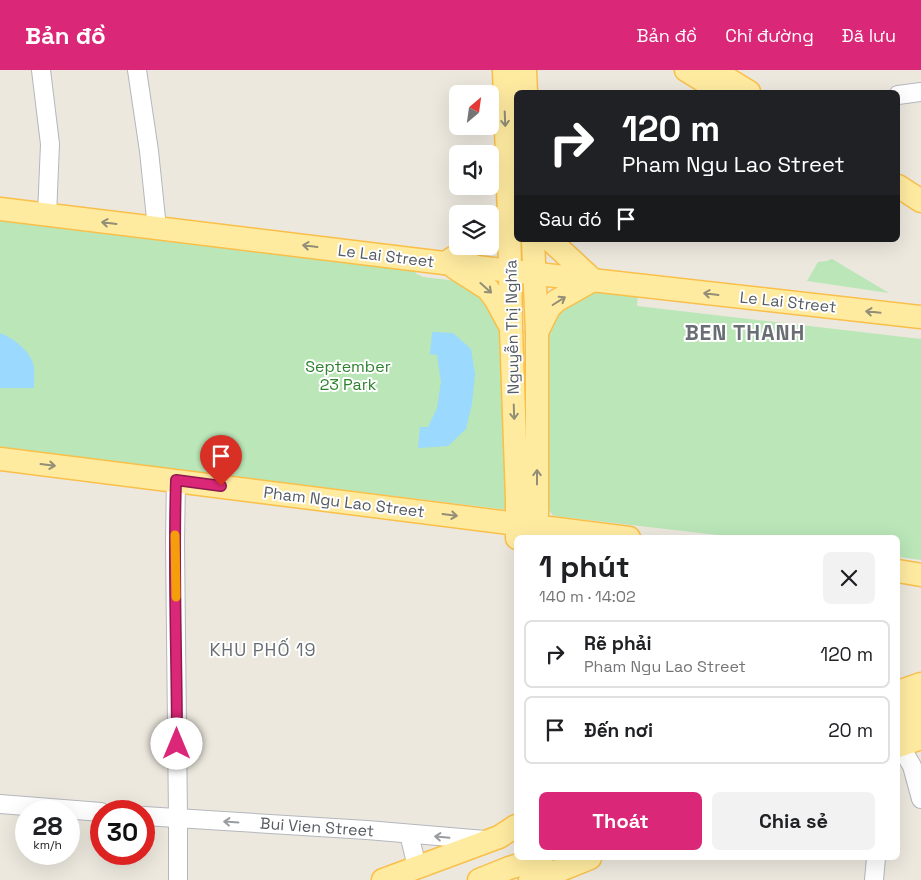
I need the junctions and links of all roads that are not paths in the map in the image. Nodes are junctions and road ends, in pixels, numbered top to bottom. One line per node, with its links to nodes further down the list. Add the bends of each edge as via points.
1 (41, 70): 15 (street, via 50,144)
2 (137, 70): 17 (street)
3 (504, 70): 16 (main road, Nguyễn Thị Nghĩa, one-way to 16)
4 (525, 70): 7 (main road)
5 (686, 70): 8 (main road)
6 (713, 70): 9 (main road)
7 (526, 90)
8 (719, 90)
9 (746, 90)
10 (921, 92): 11 (street)
11 (900, 95)
12 (900, 188): 13 (main road)
13 (915, 207)
14 (0, 210): 15 (main road, Le Lai Street)
15 (46, 215): 17 (main road, Le Lai Street, one-way to 15)
16 (510, 221): 18 (main road); 23 (main road, Nguyễn Thị Nghĩa)
17 (157, 228): 22 (main road, Le Lai Street, one-way to 17)
18 (499, 229)
19 (533, 242): 24 (main road, Nguyễn Thị Nghĩa)
20 (552, 242): 25 (main road)
21 (458, 255): 22 (main road)
22 (445, 263): 23 (main road, Le Lai Street); 27 (main road, one-way to 27, via 488,289)
23 (510, 271): 24 (main road, Le Lai Street); 27 (main road, Nguyễn Thị Nghĩa)
24 (535, 274): 25 (main road, Le Lai Street); 28 (main road, Nguyễn Thị Nghĩa)
25 (592, 280): 26 (main road, Le Lai Street, one-way to 25); 28 (main road, one-way to 25, via 556,301)
26 (921, 317)
27 (511, 328): 31 (main road, Nguyễn Thị Nghĩa, one-way to 31, via 517,499)
28 (537, 332): 31 (main road, Nguyễn Thị Nghĩa, one-way to 28)
29 (0, 459): 30 (main road, Pham Ngu Lao Street, one-way to 30)
30 (176, 480): 31 (main road, Pham Ngu Lao Street, one-way to 31); 48 (street)
31 (527, 531): 32 (main road, Pham Ngu Lao Street)
32 (585, 535)
33 (900, 571): 34 (main road)
34 (921, 574)
35 (921, 684): 36 (main road)
36 (900, 691)
37 (921, 702): 38 (main road)
38 (900, 709)
39 (921, 721): 41 (main road)
40 (921, 738): 42 (main road)
41 (900, 739)
42 (900, 741)
43 (900, 745): 44 (street, via 912,766)
44 (921, 799)
45 (0, 804): 46 (street)
46 (90, 811)
47 (155, 817): 48 (street, Bui Vien Street)
48 (178, 819): 49 (street, Bui Vien Street, one-way to 48); 56 (street)
49 (410, 834): 50 (street, Bui Vien Street, one-way to 49); 55 (street)
50 (490, 841): 51 (main road, via 499,837); 55 (main road)
51 (514, 845)
52 (514, 857): 55 (main road)
53 (518, 860): 58 (main road)
54 (876, 860): 59 (street)
55 (420, 875): 57 (main road)
56 (178, 880)
57 (383, 880)
58 (479, 880)
59 (874, 880)

